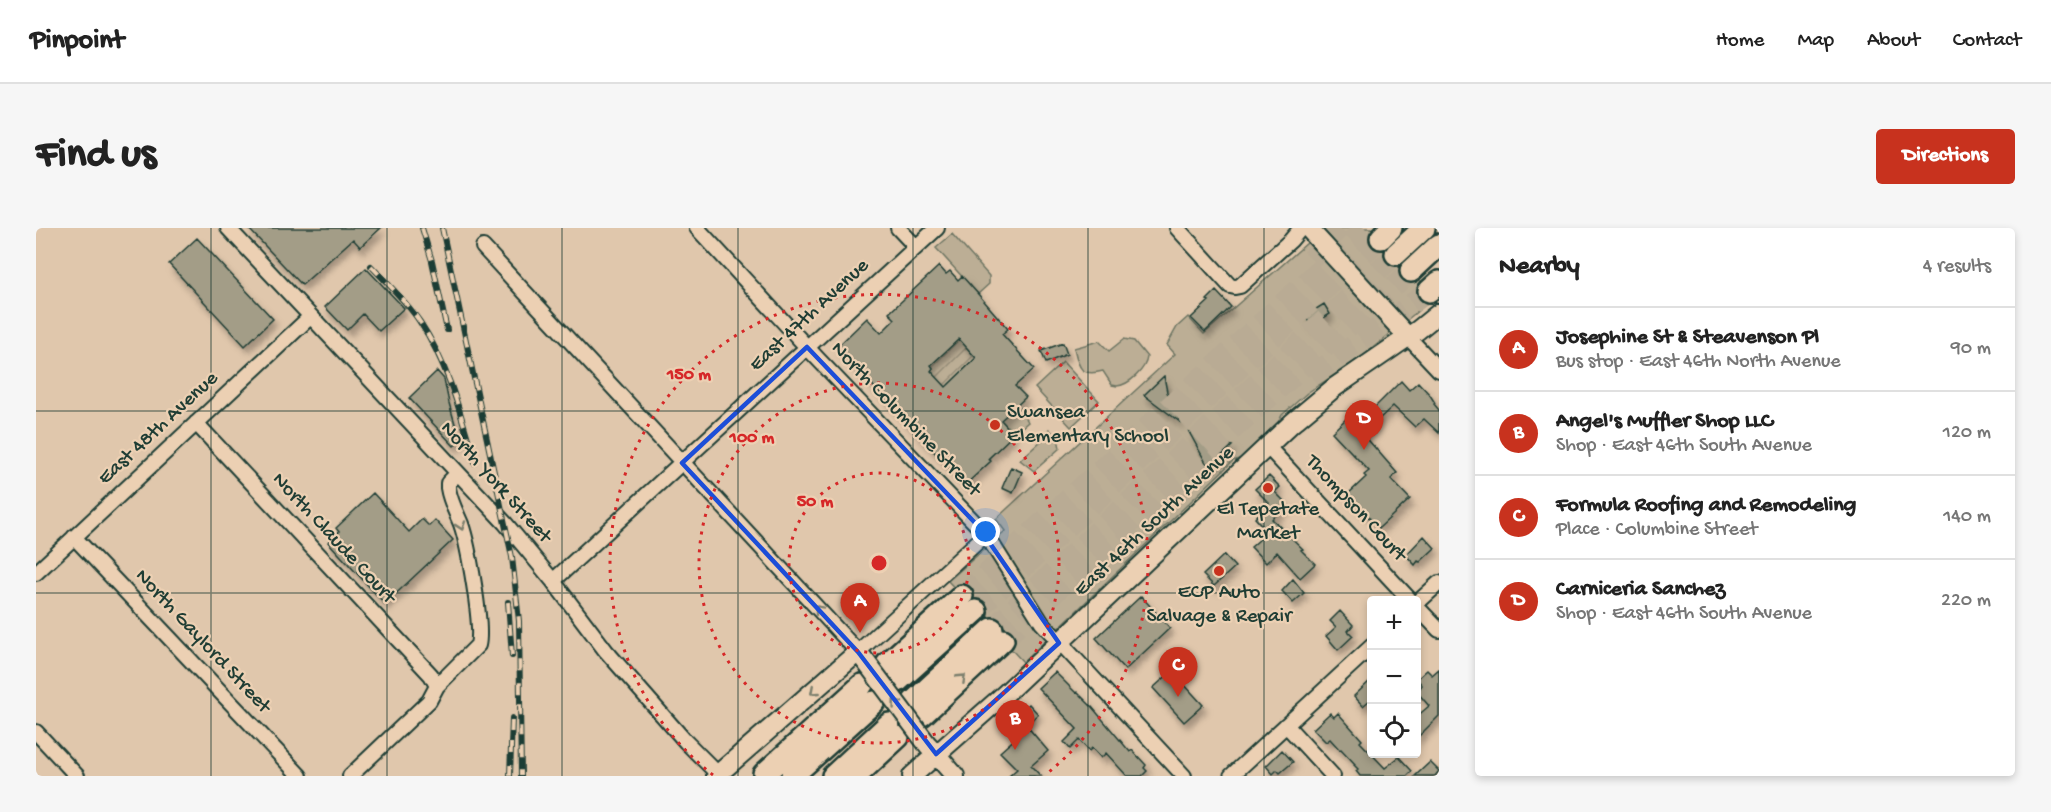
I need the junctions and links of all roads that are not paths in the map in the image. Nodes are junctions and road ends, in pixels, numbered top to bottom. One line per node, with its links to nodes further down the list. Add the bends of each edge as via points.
1 (228, 228): 15 (street, North York Street)
2 (697, 228): 17 (street, North Columbine Street)
3 (898, 228): 10 (street)
4 (937, 228): 10 (street, East 47th Avenue)
5 (1177, 228): 6 (street, via 1233,287 1240,286)
6 (1301, 228)
7 (1308, 228): 16 (main road)
8 (1424, 228): 12 (highway)
9 (1439, 245): 13 (highway)
10 (916, 247): 17 (street, East 47th Avenue)
11 (483, 248): 21 (street)
12 (1396, 254)
13 (1411, 271)
14 (1439, 313): 16 (main road, East 46th South Avenue)
15 (310, 317): 19 (street, East 48th Avenue); 22 (street, North York Street)
16 (1408, 337): 18 (street); 20 (main road, East 46th South Avenue, via 1335,387)
17 (807, 348): 21 (street, East 47th Avenue); 24 (street, North Columbine Street)
18 (1439, 370)
19 (196, 423): 23 (street, East 48th Avenue); 38 (street, North Claude Court, via 431,675)
20 (1267, 446): 28 (street, Thompson Court); 34 (main road, East 46th South Avenue)
21 (682, 463): 26 (street, East 47th Avenue); 36 (street, one-way to 21)
22 (458, 474): 26 (street, North York Street); 38 (street, one-way to 38, via 448,488 466,543 479,642)
23 (74, 537): 25 (street, East 48th Avenue); 46 (street, North Gaylord Street)
24 (988, 539): 34 (street, North Columbine Street); 36 (street)
25 (36, 573)
26 (553, 581): 44 (street, North York Street, via 646,698)
27 (1439, 584): 29 (street)
28 (1408, 596)
29 (1421, 600)
30 (969, 604): 37 (highway)
31 (1421, 610): 32 (street)
32 (1439, 630)
33 (997, 635): 39 (highway, one-way to 33)
34 (1059, 643): 42 (main road, East 46th South Avenue, via 1005,694); 53 (street, North Columbine Street)
35 (1367, 650): 40 (street)
36 (862, 657): 42 (main road, one-way to 36, bridge); 44 (main road, one-way to 44)
37 (892, 673)
38 (437, 686): 47 (street, via 429,701)
39 (918, 708)
40 (1286, 725): 54 (street); 55 (street)
41 (36, 732): 45 (street)
42 (931, 749): 51 (main road, East 46th South Avenue); 52 (main road)
43 (764, 774): 48 (highway, via 868,694)
44 (718, 775)
45 (77, 776)
46 (300, 776)
47 (350, 776)
48 (792, 776)
49 (832, 776): 50 (highway, via 894,730)
50 (856, 776)
51 (912, 776)
52 (955, 776)
53 (1184, 776)
54 (1231, 776)
55 (1333, 776)

